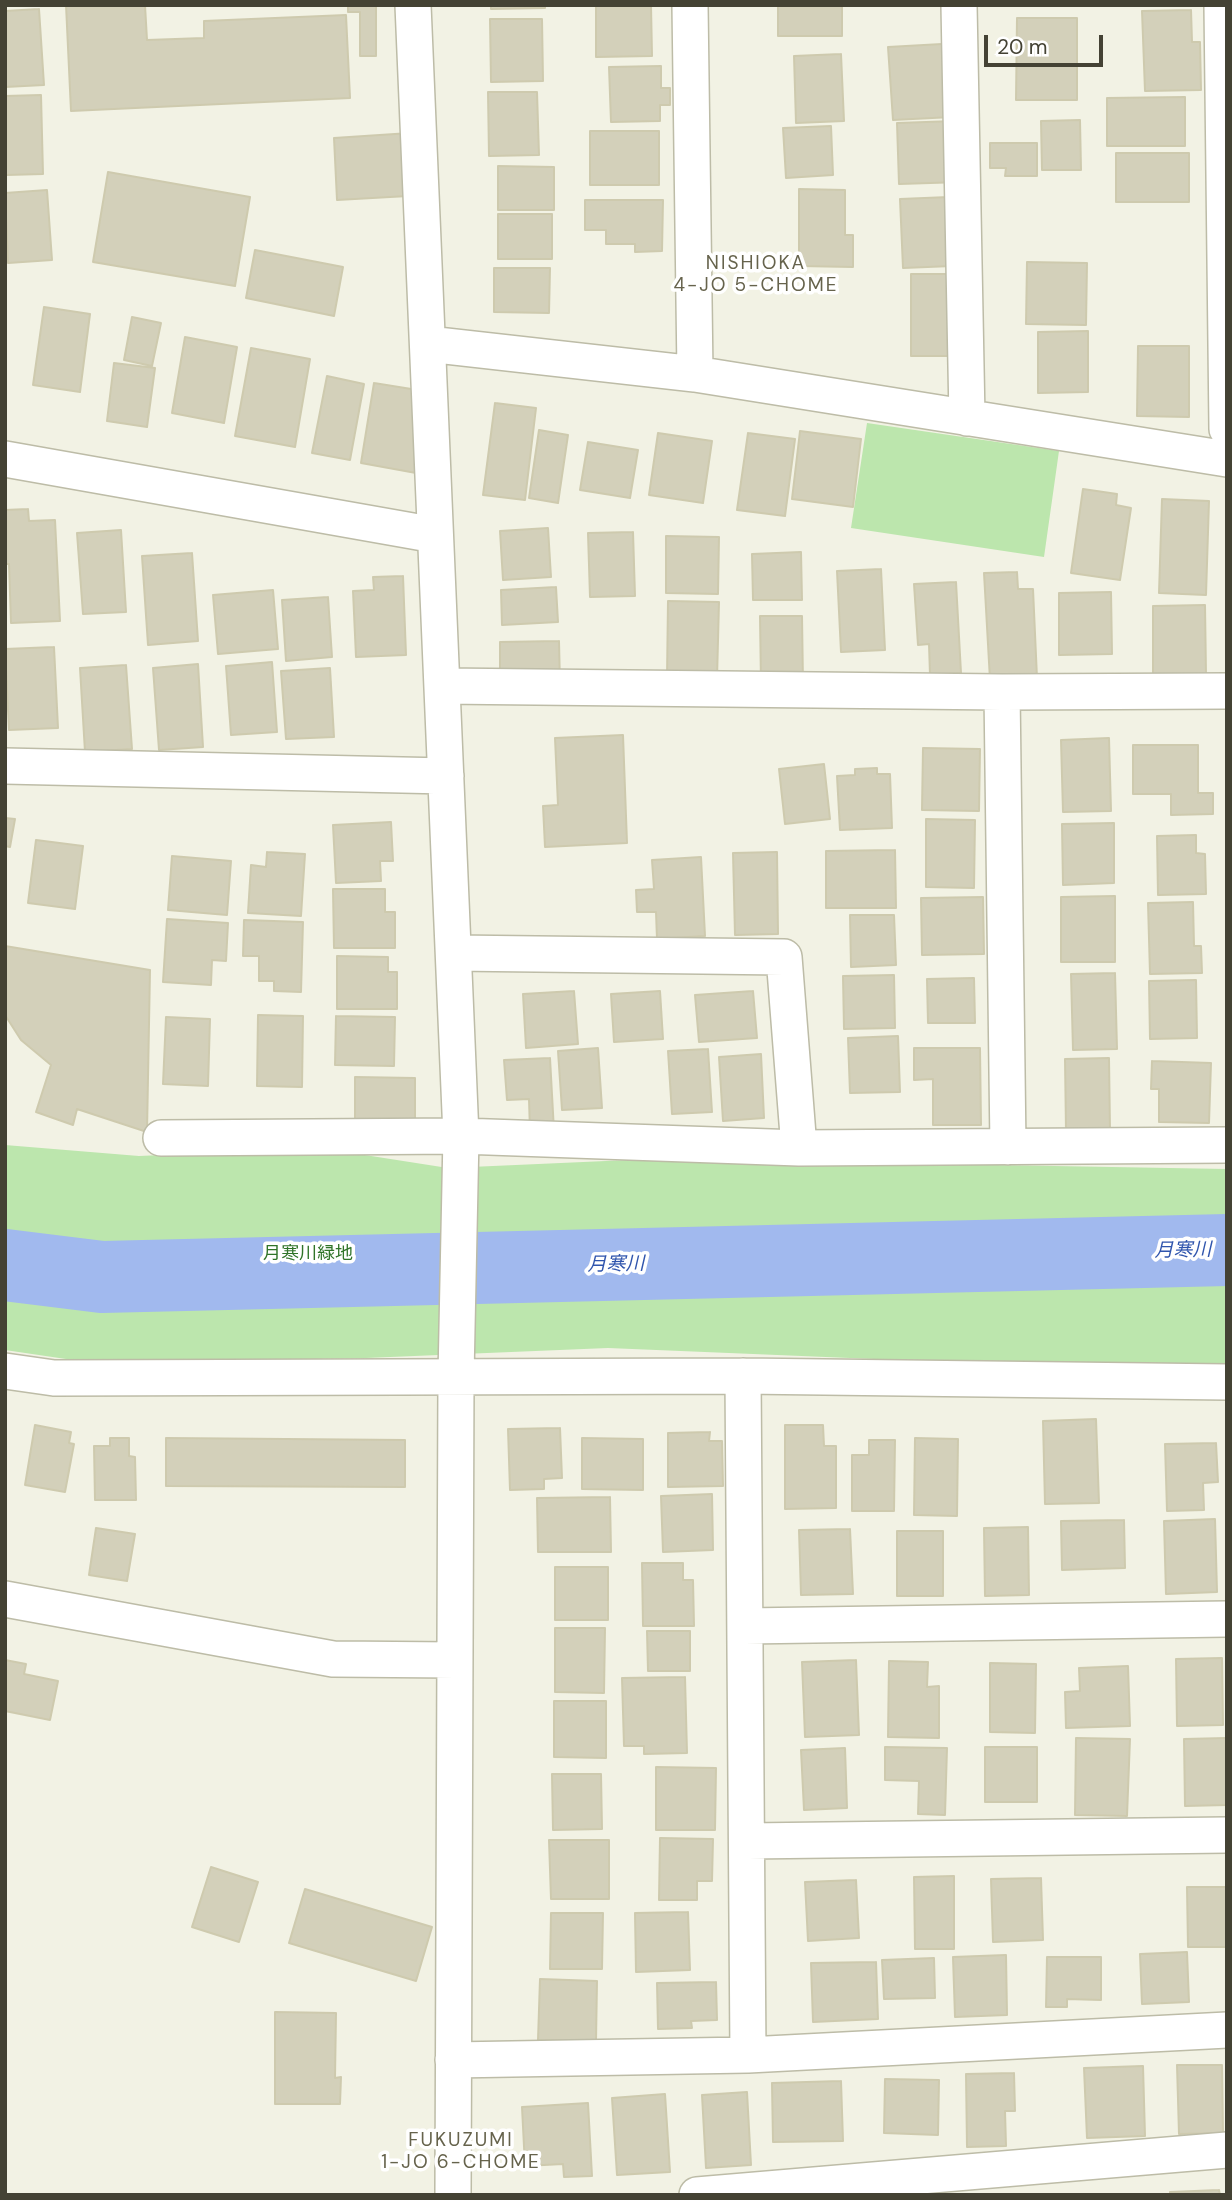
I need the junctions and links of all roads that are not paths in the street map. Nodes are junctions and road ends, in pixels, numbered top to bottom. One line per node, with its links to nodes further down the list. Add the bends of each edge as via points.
1 (413, 5): 5 (street)
2 (690, 5): 6 (street)
3 (959, 5): 8 (street)
4 (1222, 5): 7 (street)
5 (428, 344): 6 (street); 12 (street)
6 (695, 374): 8 (street)
7 (1226, 377): 9 (street)
8 (967, 418): 11 (street)
9 (1227, 429)
10 (5, 459): 12 (street)
11 (1227, 459)
12 (435, 535): 13 (street)
13 (443, 686): 15 (street); 17 (street)
14 (1227, 691): 15 (street)
15 (1002, 692): 22 (street)
16 (5, 766): 17 (street)
17 (446, 776): 18 (street)
18 (454, 953): 19 (street); 23 (street, via 784,957)
19 (461, 1136): 20 (street); 23 (street); 26 (street)
20 (161, 1138)
21 (1227, 1146): 22 (street)
22 (1008, 1147): 23 (street)
23 (799, 1148)
24 (5, 1371): 26 (street, via 54,1378)
25 (743, 1376): 26 (street); 27 (street); 30 (street)
26 (456, 1377): 31 (street)
27 (1227, 1382)
28 (5, 1599): 31 (street, via 333,1659)
29 (1227, 1619): 30 (street)
30 (745, 1626): 33 (street)
31 (455, 1660): 36 (street)
32 (1227, 1835): 33 (street)
33 (748, 1841): 35 (street)
34 (1227, 2030): 35 (street)
35 (748, 2055): 36 (street)
36 (453, 2060): 38 (street)
37 (1227, 2150): 39 (street)
38 (453, 2195)
39 (697, 2195)

